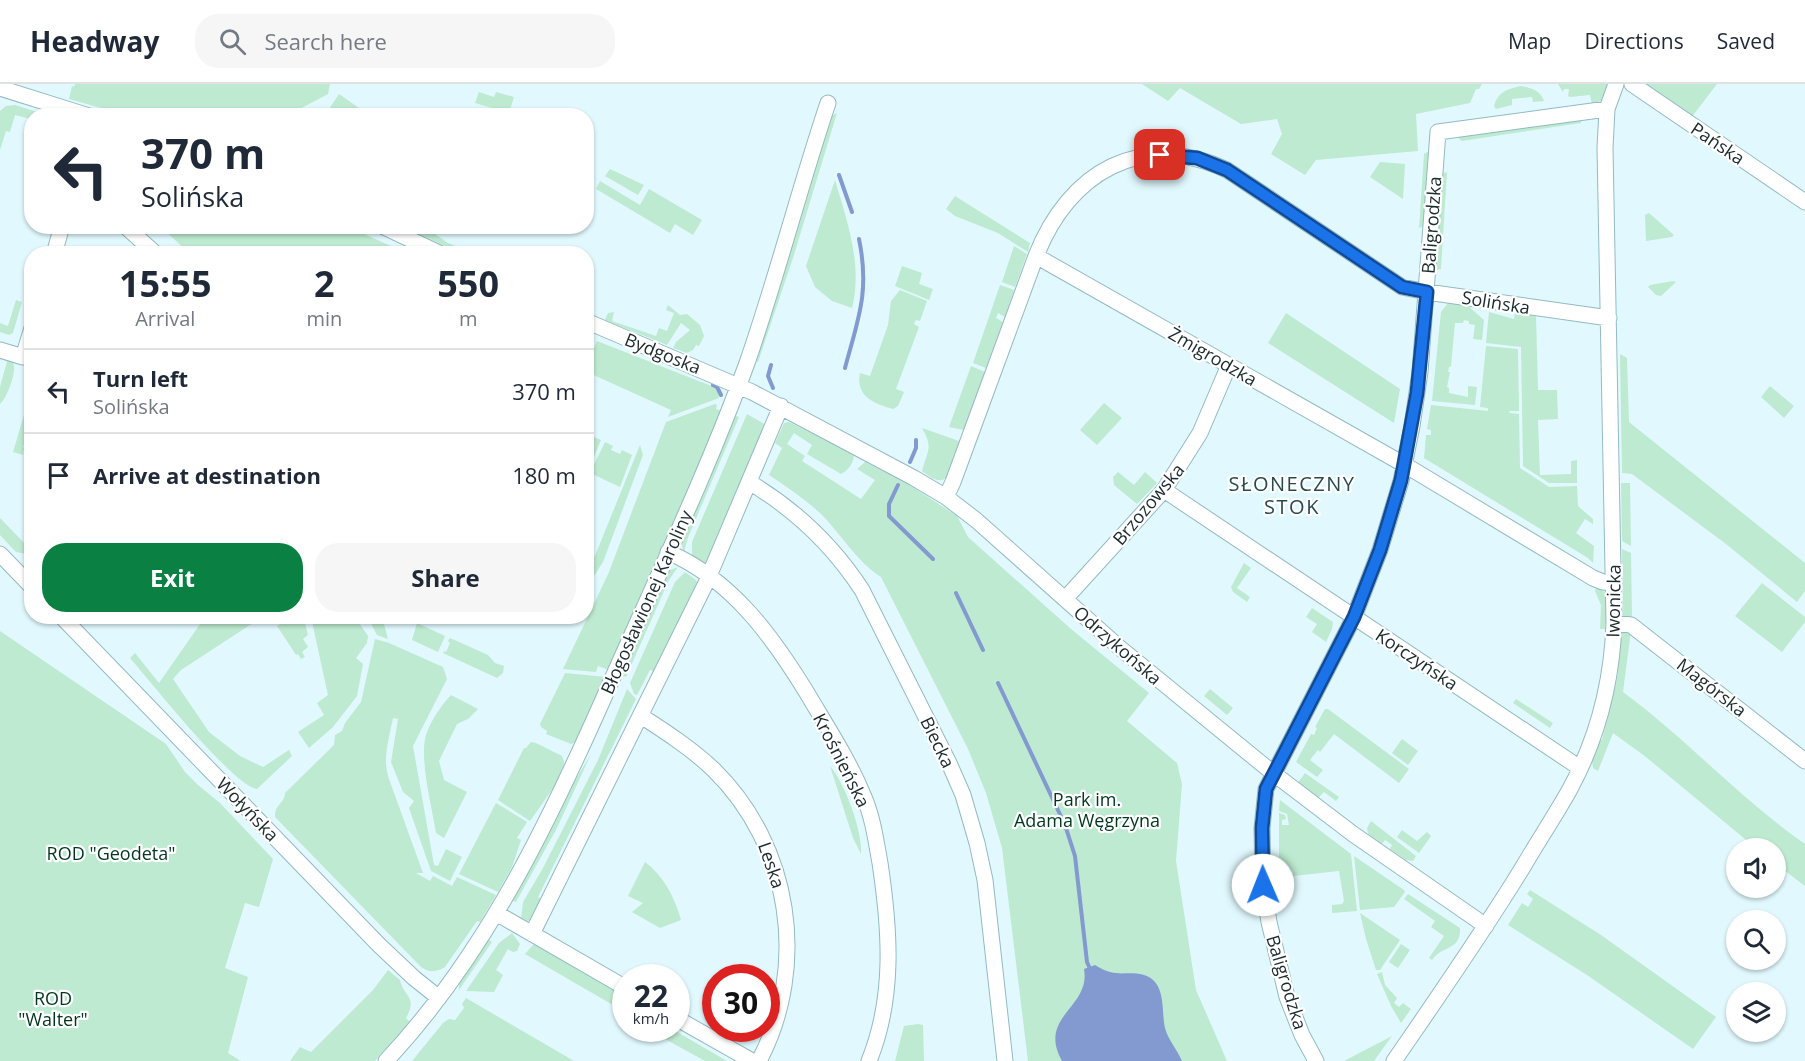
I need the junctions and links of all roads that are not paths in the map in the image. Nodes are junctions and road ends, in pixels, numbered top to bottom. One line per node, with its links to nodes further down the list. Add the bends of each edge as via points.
1 (1616, 84): 6 (street, Iwonicka)
2 (1632, 84): 7 (street, Pańska)
3 (0, 88): 5 (street)
4 (828, 103): 19 (street, Błogosławionej Karoliny)
5 (64, 108)
6 (1607, 109): 13 (street, Baligrodzka, via 1438,132); 14 (street, Iwonicka)
7 (1805, 202)
8 (133, 234): 10 (street)
9 (399, 234): 11 (street)
10 (147, 246)
11 (424, 246)
12 (1036, 256): 13 (street, Solińska, via 1059,210 1091,178 1123,162 1179,155 1227,170 1402,287); 18 (street, Żmigrodzka); 24 (street)
13 (1427, 292): 14 (street, Solińska); 21 (street, Baligrodzka)
14 (1608, 318): 29 (street, Iwonicka)
15 (594, 324): 19 (street, Bydgoska)
16 (0, 350): 17 (street, via 23,357)
17 (24, 354)
18 (1229, 365): 21 (street, Żmigrodzka); 23 (street, Brzozowska, via 1200,433)
19 (738, 386): 20 (street, Odrzykońska); 25 (street, Błogosławionej Karoliny)
20 (781, 406): 22 (street); 24 (street, Odrzykońska)
21 (1405, 465): 29 (street, Żmigrodzka, via 1593,578); 31 (street, Baligrodzka, via 1388,528)
22 (749, 482): 27 (street); 48 (street, Biecka, via 808,524 846,565 949,763 965,804 985,880)
23 (1164, 490): 30 (street, Brzozowska); 31 (street, Korczyńska)
24 (946, 497): 30 (street, Odrzykońska)
25 (668, 552): 27 (street, Krośnieńska); 38 (street, Błogosławionej Karoliny, via 565,785)
26 (0, 554): 28 (street)
27 (708, 577): 34 (street); 47 (street, Krośnieńska, via 751,614 778,647 838,745 865,798 877,842 889,956 882,1019)
28 (24, 579)
29 (1614, 583): 32 (street, Iwonicka)
30 (1065, 599): 37 (street, Odrzykońska)
31 (1354, 617): 36 (street, Korczyńska); 37 (street, Baligrodzka)
32 (1614, 623): 35 (street, Magórska, via 1631,625); 36 (street, Iwonicka, via 1602,707)
33 (69, 624): 42 (street, Wołyńska, via 380,945)
34 (641, 716): 40 (street); 46 (street, Leska, via 715,771 750,814 774,866 785,908 787,963 780,1007)
35 (1805, 761)
36 (1580, 768): 39 (street, Iwonicka)
37 (1273, 773): 39 (street, Odrzykońska); 49 (street, Baligrodzka, via 1266,789 1263,821 1263,885 1287,997)
38 (496, 913): 40 (street); 42 (street, Błogosławionej Karoliny)
39 (1486, 926): 50 (street, Iwonicka)
40 (532, 934): 41 (street)
41 (612, 980)
42 (439, 998): 44 (street, Błogosławionej Karoliny)
43 (690, 1026): 45 (street)
44 (386, 1061)
45 (752, 1061)
46 (759, 1061)
47 (869, 1061)
48 (1005, 1061)
49 (1316, 1061)
50 (1394, 1061)

